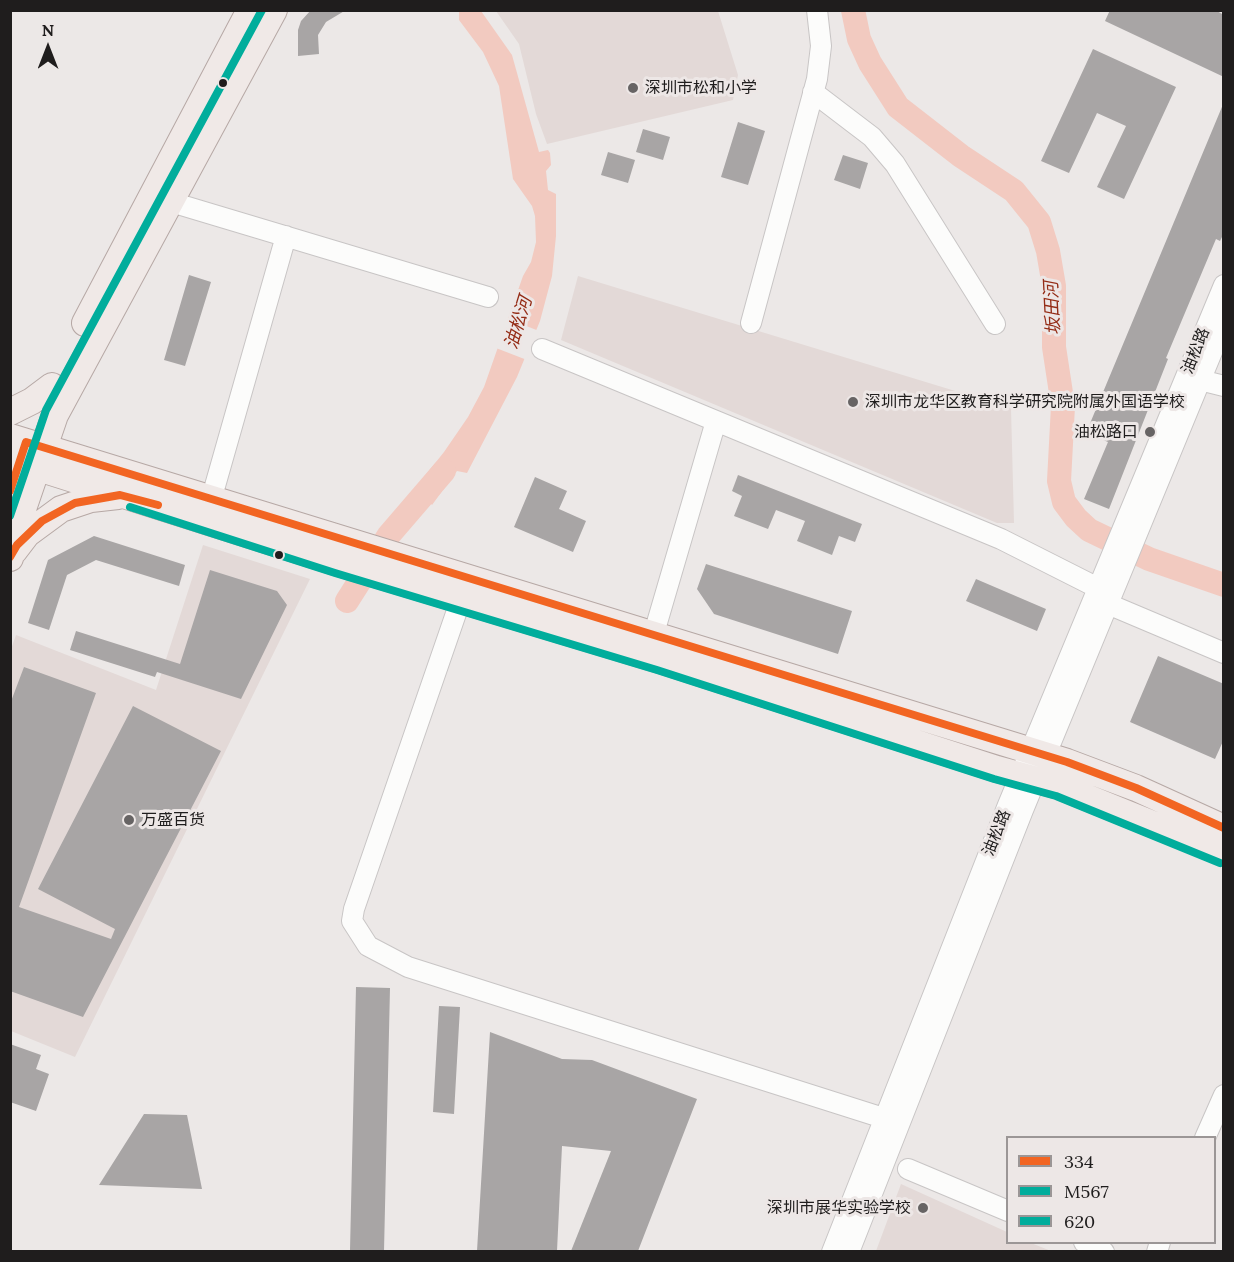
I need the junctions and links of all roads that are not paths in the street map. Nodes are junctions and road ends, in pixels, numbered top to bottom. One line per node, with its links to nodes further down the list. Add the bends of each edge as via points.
1 (250, 10): 14 (main road)
2 (274, 10): 5 (main road)
3 (817, 10): 4 (street, via 821,46)
4 (813, 92): 9 (street); 11 (street, via 872,137 896,164)
5 (171, 202): 6 (street); 18 (main road, via 55,416)
6 (286, 236): 8 (street); 21 (street)
7 (1224, 285): 22 (street, 油松路)
8 (488, 297)
9 (751, 323)
10 (1224, 323): 13 (street, 油松路)
11 (995, 324)
12 (542, 349): 17 (street)
13 (1200, 380): 15 (street); 22 (street, 油松路)
14 (52, 386): 16 (main road); 18 (main road)
15 (1224, 386)
16 (10, 412)
17 (716, 421): 26 (street); 28 (street)
18 (24, 452): 19 (main road); 20 (main road); 21 (main road); 24 (main road)
19 (10, 493)
20 (133, 497): 23 (main road); 24 (main road, via 106,496 61,509 27,534)
21 (211, 500): 23 (main road)
22 (1135, 520): 26 (street, 油松路)
23 (342, 552): 25 (main road)
24 (11, 557)
25 (412, 572): 27 (main road); 28 (main road)
26 (1107, 587): 29 (street); 30 (street, 油松路)
27 (461, 599): 31 (main road); 35 (street, via 354,909 352,921 368,946 408,967)
28 (654, 633): 30 (main road)
29 (1224, 653)
30 (1038, 754): 31 (street, 油松路); 32 (main road, via 1136,788)
31 (1028, 778): 33 (main road, via 1101,802); 35 (street, 油松路)
32 (1224, 828)
33 (1224, 853)
34 (1224, 1095): 36 (street)
35 (892, 1121): 40 (street, 油松路); 41 (street, 油松路)
36 (1205, 1136)
37 (908, 1169): 38 (street)
38 (1006, 1210)
39 (1088, 1244): 42 (street)
40 (832, 1251)
41 (849, 1251)
42 (1104, 1251)

